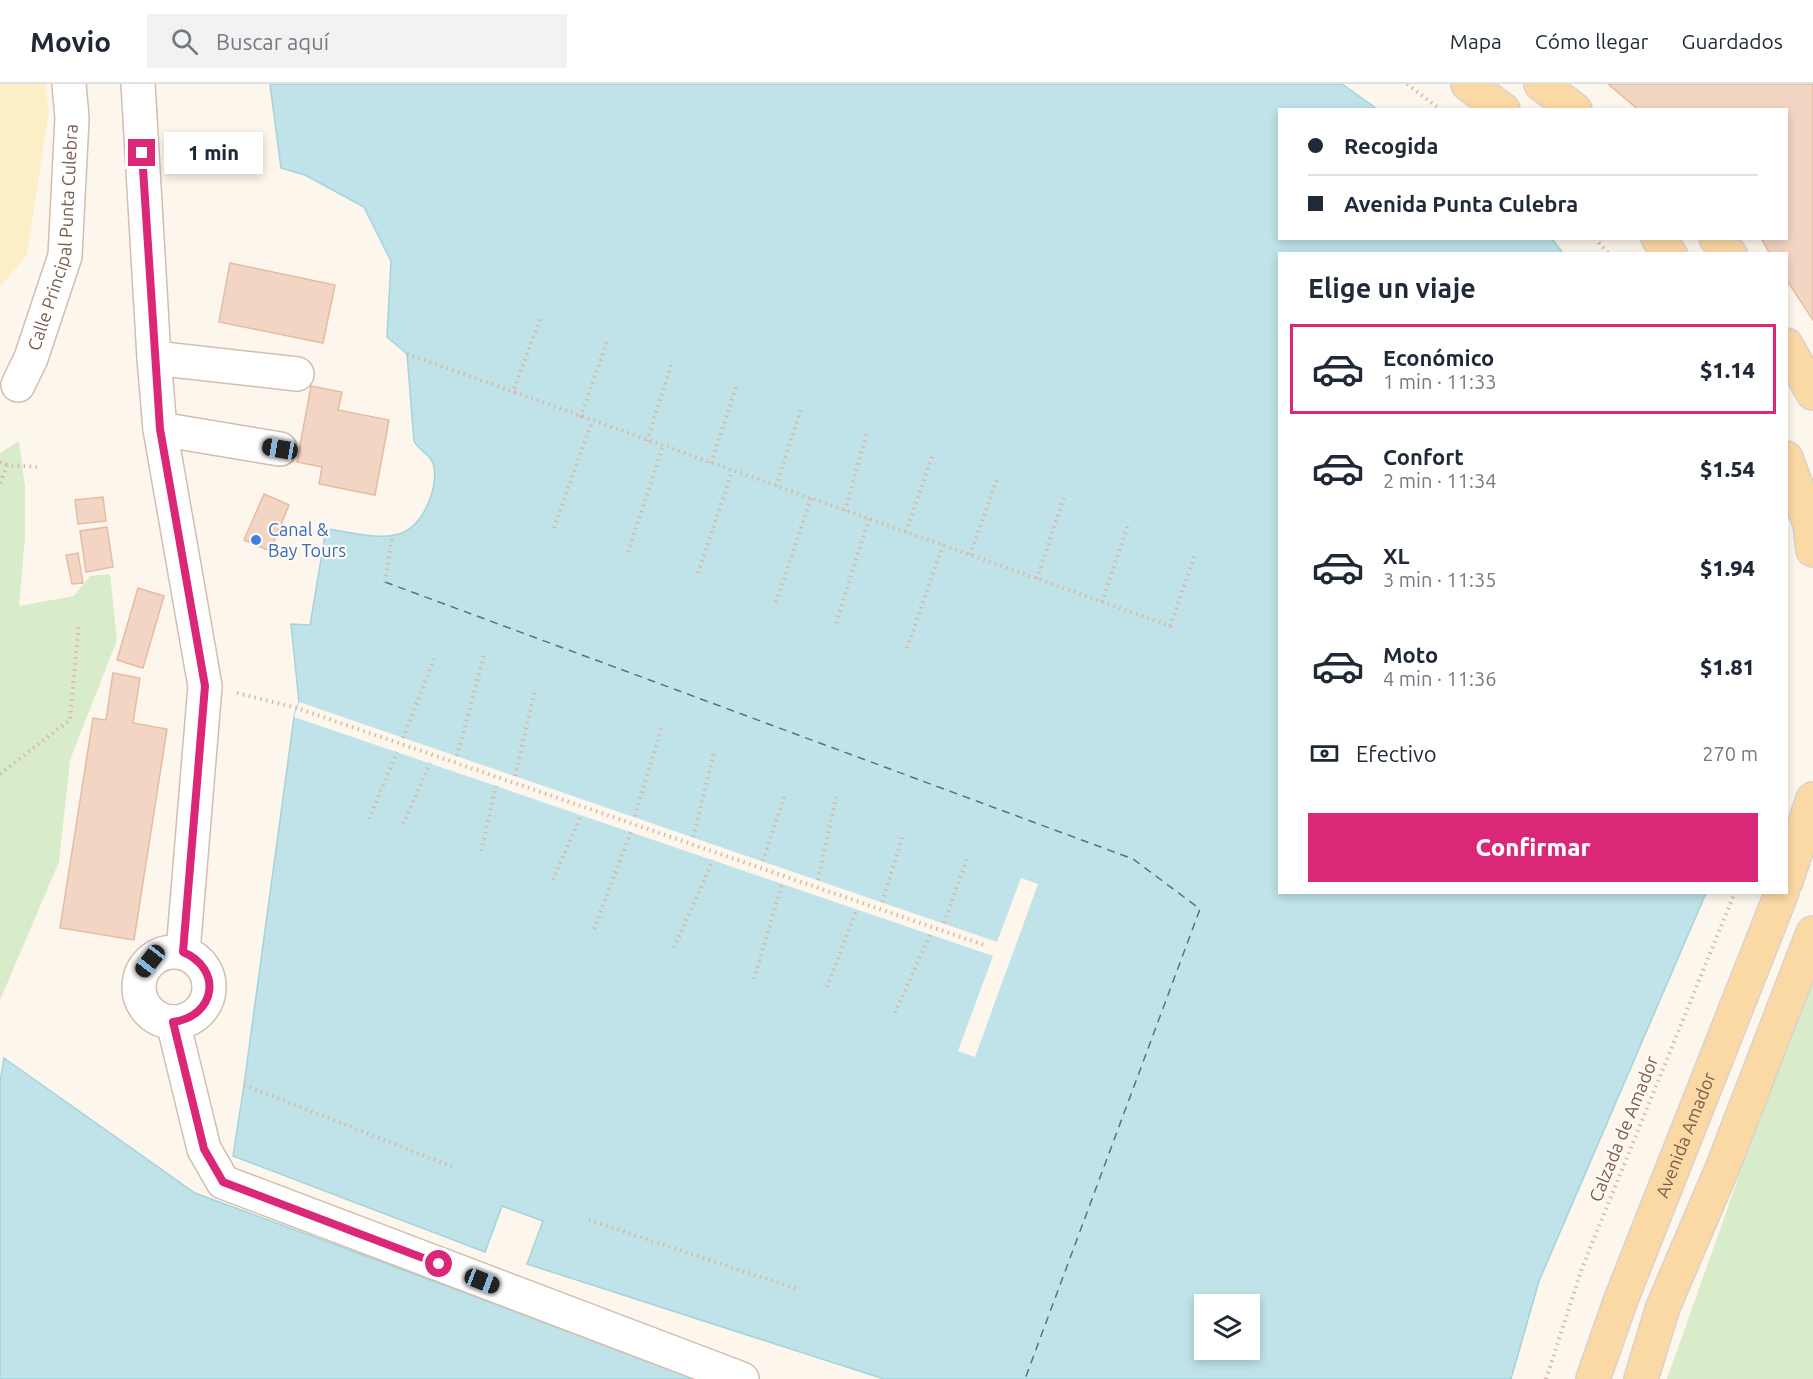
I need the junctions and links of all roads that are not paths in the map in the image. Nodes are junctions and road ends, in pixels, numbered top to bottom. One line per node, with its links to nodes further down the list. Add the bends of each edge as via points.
1 (69, 84): 12 (lane, Calle Principal Punta Culebra, via 72,118 65,256)
2 (138, 84): 10 (lane)
3 (1468, 84): 5 (main road)
4 (1541, 84): 6 (main road)
5 (1500, 108)
6 (1572, 108)
7 (1718, 240): 8 (main road)
8 (1729, 252)
9 (1788, 349): 13 (main road)
10 (154, 358): 11 (lane); 14 (lane)
11 (297, 374)
12 (18, 385)
13 (1813, 393)
14 (160, 429): 15 (lane); 22 (lane, via 205,686)
15 (280, 449)
16 (1788, 464): 17 (main road, via 1810,524)
17 (1813, 550)
18 (1813, 799): 19 (main road)
19 (1788, 875)
20 (1781, 894): 25 (main road, Avenida Amador)
21 (1813, 933): 26 (main road, via 1722,1169 1663,1307)
22 (183, 952): 23 (lane, via 202,964 210,985 204,1007 196,1015); 23 (lane, via 159,954 142,970 139,982 144,1005 162,1020)
23 (173, 1022): 24 (lane, via 204,1149 223,1182)
24 (742, 1379)
25 (1593, 1379)
26 (1641, 1379)

